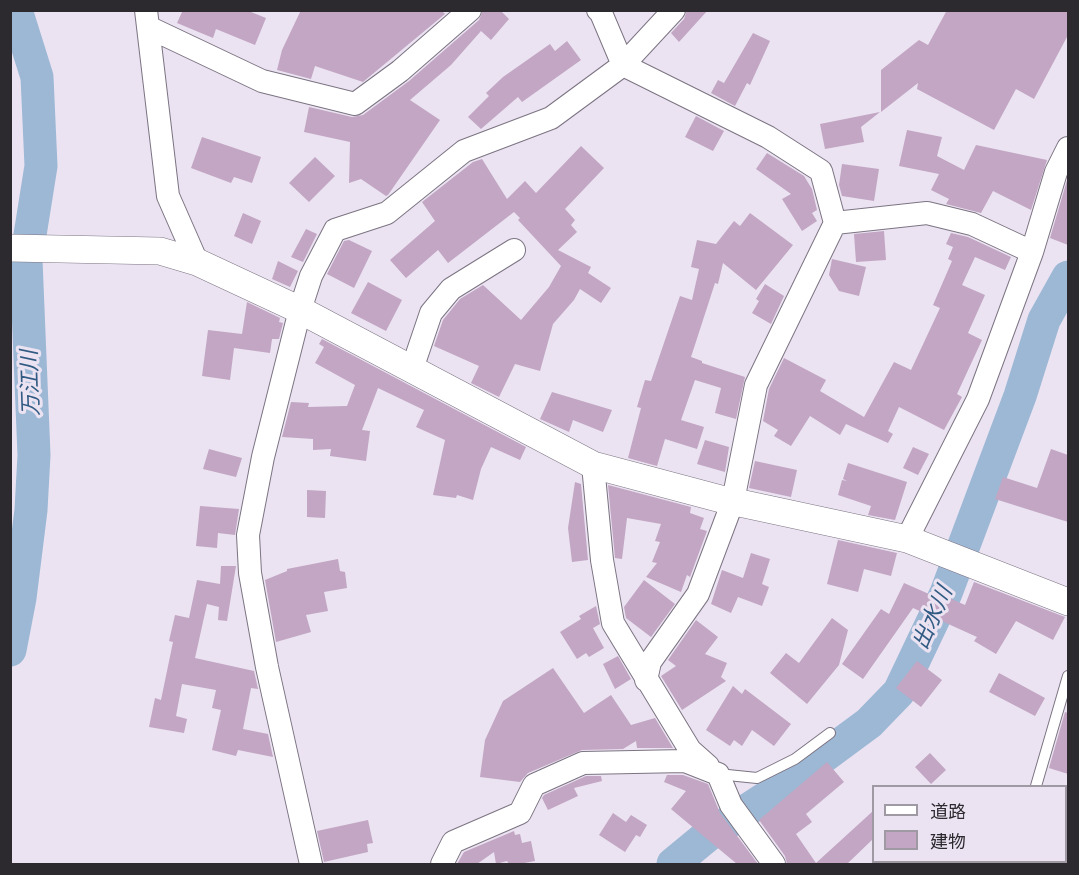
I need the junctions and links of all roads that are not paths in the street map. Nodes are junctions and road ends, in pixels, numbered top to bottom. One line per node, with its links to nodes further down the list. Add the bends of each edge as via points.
1 (470, 10): 4 (street, via 400,72 355,104 262,81)
2 (598, 10): 5 (street)
3 (674, 10): 5 (street)
4 (147, 19): 11 (street, via 168,196)
5 (623, 64): 7 (street, via 768,137 821,171); 12 (street, via 551,118 464,151 387,213 335,230 311,276)
6 (1068, 148): 10 (street, via 1056,172)
7 (835, 223): 10 (street, via 927,213 972,224); 15 (street, via 756,385)
8 (10, 248): 11 (street, via 160,251)
9 (514, 250): 13 (street, via 451,289 430,313)
10 (1032, 252): 16 (street, via 978,399)
11 (197, 262): 12 (street)
12 (300, 310): 13 (street); 23 (street, via 248,535 250,573 267,667)
13 (412, 369): 14 (street)
14 (593, 465): 15 (street); 19 (street, via 602,560 613,623)
15 (733, 501): 16 (street); 19 (street, via 698,594 650,662)
16 (907, 539): 17 (street)
17 (1068, 602)
18 (1068, 676): 22 (lane)
19 (646, 681): 21 (street, via 690,750)
20 (830, 734): 21 (lane, via 795,759 757,778)
21 (718, 774): 24 (street, via 685,761 582,763 534,785 520,813 453,842); 25 (street, via 730,805)
22 (1036, 785)
23 (311, 864)
24 (442, 864)
25 (774, 864)

